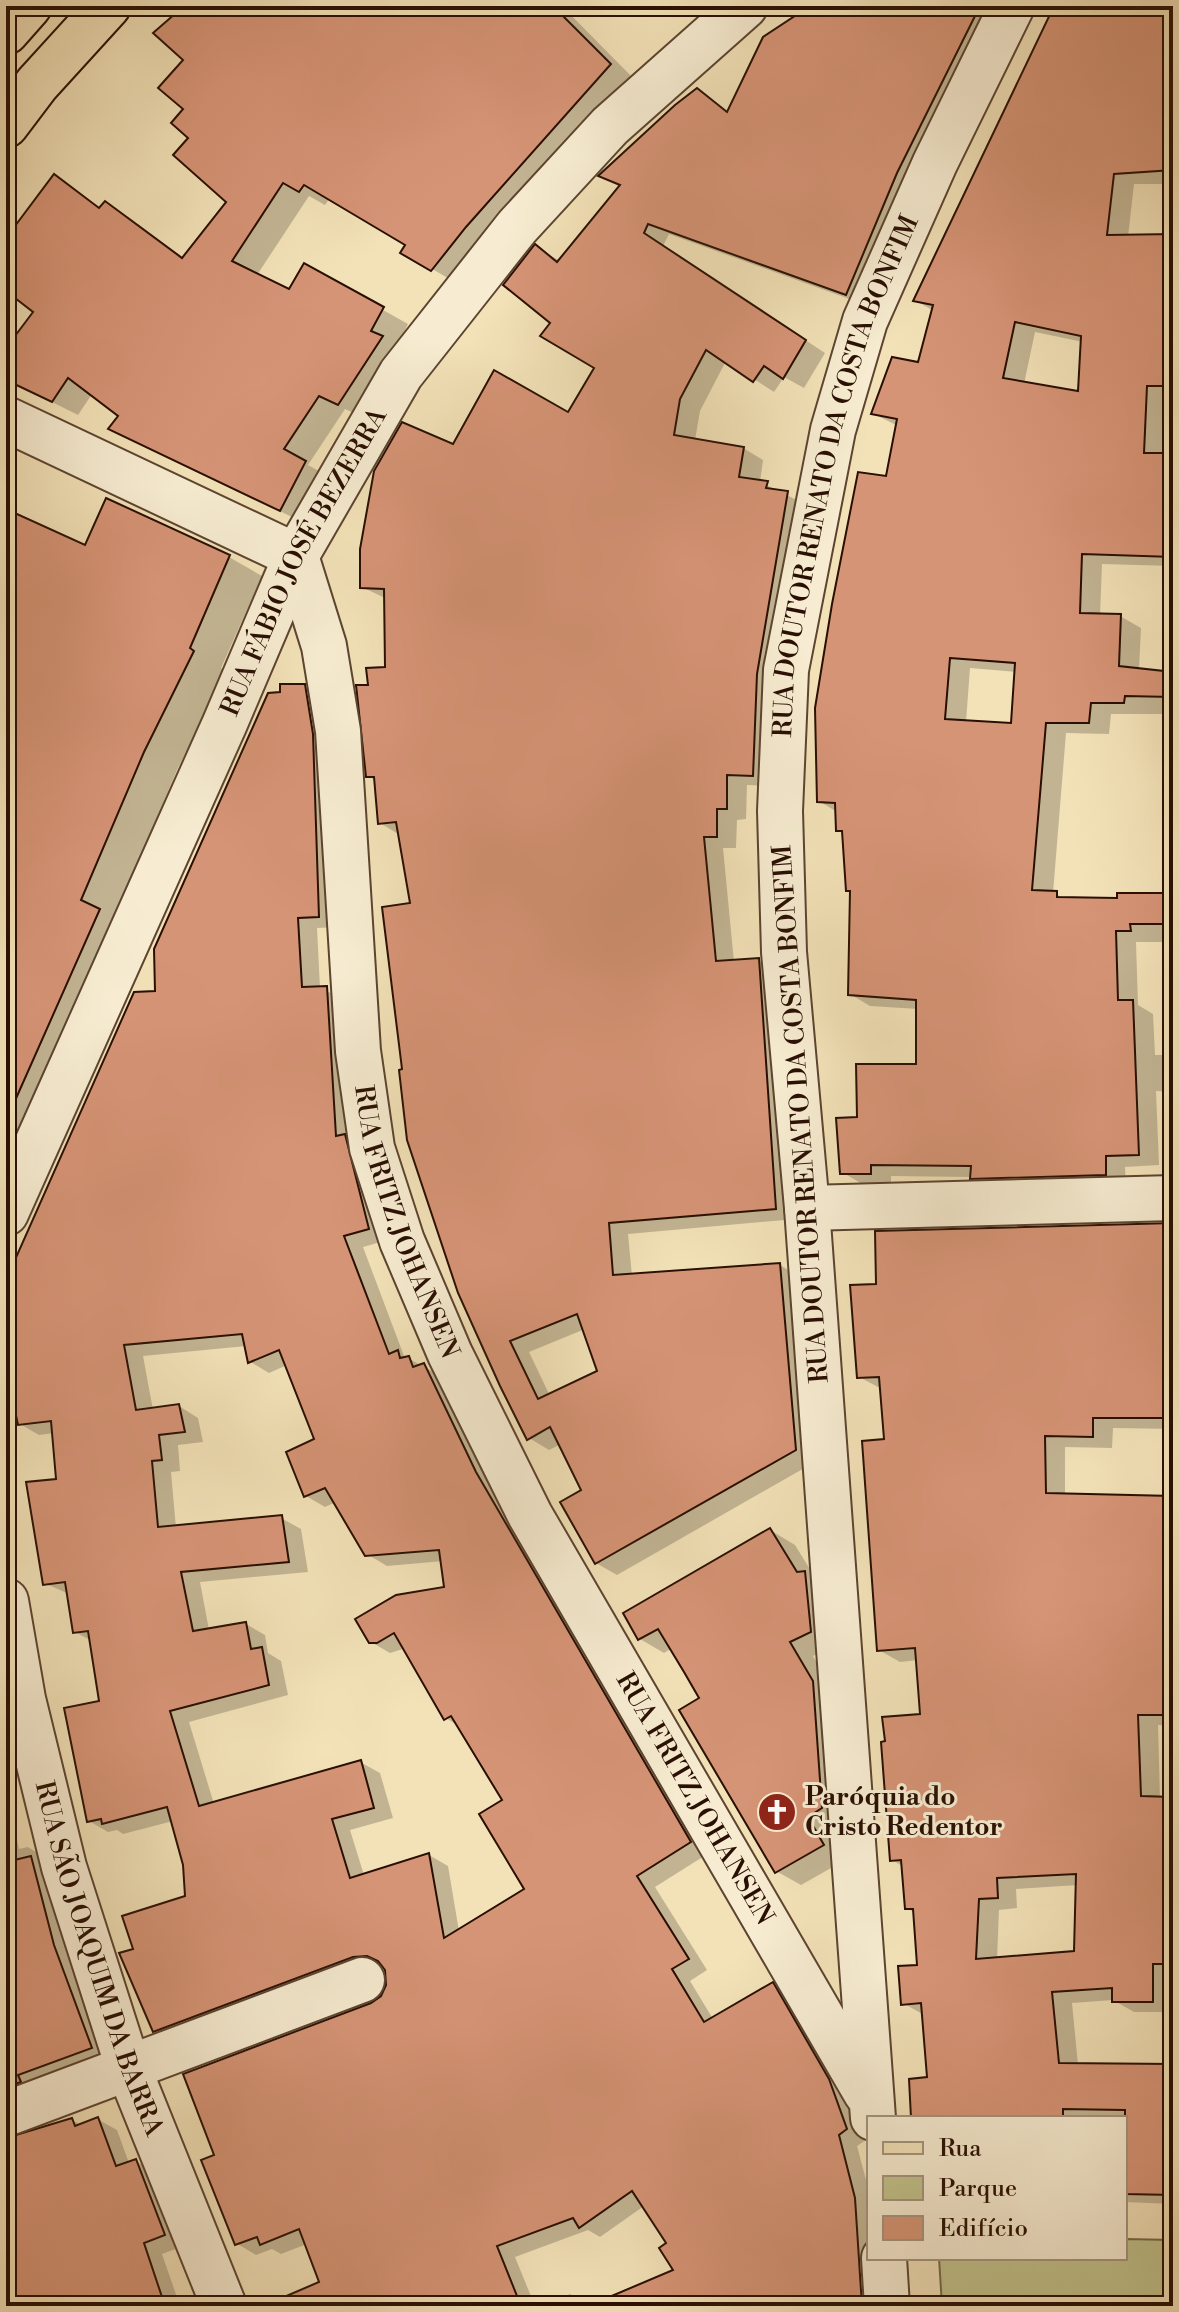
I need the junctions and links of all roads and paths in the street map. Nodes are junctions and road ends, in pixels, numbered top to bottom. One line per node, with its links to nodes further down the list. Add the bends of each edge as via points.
1 (29, 6): 5 (main road)
2 (108, 6): 6 (main road)
3 (745, 6): 8 (street, RUA FÁBIO JOSÉ BEZERRA, via 610,126 517,227 401,374)
4 (1012, 6): 10 (street, RUA DOUTOR RENATO DA COSTA BONFIM, via 865,321 833,430 786,670 780,811 784,952)
5 (6, 32)
6 (6, 125)
7 (6, 419): 8 (street)
8 (296, 556): 11 (street, RUA FÁBIO JOSÉ BEZERRA); 15 (street, RUA FRITZ JOHANSEN, via 324,646 338,731 358,1051 372,1148 402,1241 450,1354 530,1515)
9 (1173, 1198): 10 (street)
10 (807, 1208): 15 (street, RUA DOUTOR RENATO DA COSTA BONFIM)
11 (6, 1213)
12 (6, 1601): 14 (street, RUA SÃO JOAQUIM DA BARRA, via 23,1699 64,1867)
13 (362, 1980): 14 (street)
14 (128, 2067): 16 (street); 18 (street, RUA SÃO JOAQUIM DA BARRA)
15 (872, 2110)
16 (6, 2114)
17 (884, 2260): 19 (street)
18 (224, 2306)
19 (887, 2306)

